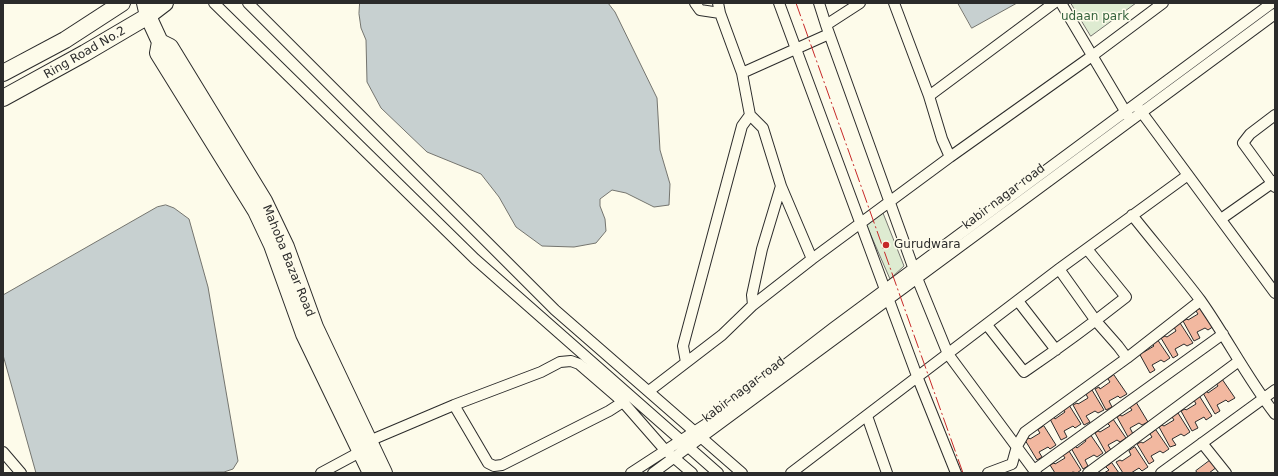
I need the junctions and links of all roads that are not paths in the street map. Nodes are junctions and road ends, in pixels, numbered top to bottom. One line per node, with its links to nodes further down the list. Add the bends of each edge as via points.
1 (122, 3): 21 (main road, Ring Road No.2, via 65,40)
2 (165, 3): 15 (main road, Ring Road No.2)
3 (214, 3): 64 (street, via 476,258)
4 (248, 3): 56 (street, via 555,310)
5 (695, 3): 14 (street, via 700,10)
6 (779, 3): 19 (street)
7 (819, 3): 18 (street)
8 (860, 3): 18 (street)
9 (894, 3): 23 (street)
10 (1054, 3): 23 (street)
11 (1061, 3): 20 (street)
12 (1163, 3): 20 (street)
13 (1272, 3): 16 (street)
14 (719, 8): 22 (street)
15 (147, 10): 24 (main road, Ring Road No.2, via 85,53); 65 (main road, Mahoba Bazar Road, via 160,42 158,53 256,211 272,245 285,263 304,334)
16 (1260, 12): 17 (street, kabir nagar road); 25 (street, kabir nagar road)
17 (1275, 14)
18 (828, 30): 19 (street); 33 (street)
19 (796, 49): 22 (street); 36 (street)
20 (1092, 56): 28 (street); 29 (street)
21 (3, 73)
22 (742, 73): 26 (street)
23 (929, 96): 29 (street)
24 (3, 98)
25 (1138, 108): 28 (street, kabir nagar road); 30 (street)
26 (750, 115): 32 (street, via 763,128); 53 (street, via 742,126 683,346)
27 (1275, 115): 31 (street, via 1250,134 1243,143)
28 (1128, 116): 40 (street, kabir nagar road)
29 (950, 157): 33 (street)
30 (1188, 175): 34 (street); 35 (street)
31 (1274, 184): 35 (street)
32 (781, 186): 38 (street); 45 (street, via 762,249 752,295)
33 (890, 203): 36 (street); 40 (street)
34 (1132, 215): 37 (street); 44 (street)
35 (1220, 220): 41 (street)
36 (861, 223): 38 (street); 42 (street)
37 (1087, 249): 39 (street); 46 (street, via 1126,297)
38 (812, 259): 45 (street)
39 (1059, 269): 43 (street); 46 (street)
40 (915, 273): 42 (street, kabir nagar road); 50 (street)
41 (1275, 293)
42 (888, 294): 54 (street); 62 (street, kabir nagar road)
43 (1018, 301): 47 (street); 49 (street)
44 (1200, 301): 48 (street); 51 (street)
45 (753, 305): 53 (street, via 722,335)
46 (1096, 321): 49 (street); 51 (street)
47 (987, 324): 49 (street, via 1024,372); 50 (street)
48 (1223, 334): 52 (street); 71 (street)
49 (1056, 350)
50 (948, 354): 54 (street); 66 (street)
51 (1126, 358): 66 (street, via 1025,432)
52 (1239, 361): 57 (street); 85 (street)
53 (686, 362): 56 (street)
54 (917, 376): 61 (street); 83 (street)
55 (1275, 390): 57 (street)
56 (649, 392): 62 (street)
57 (1263, 399): 60 (street); 63 (street)
58 (623, 402): 59 (street, via 579,364 571,361 560,362 542,372); 59 (street, via 502,465 494,466 488,463); 67 (street)
59 (454, 406): 65 (street)
60 (1275, 414)
61 (867, 416): 81 (street); 82 (street)
62 (699, 434): 64 (street, kabir nagar road); 80 (street)
63 (1202, 443): 70 (street); 87 (street)
64 (684, 444): 67 (street); 69 (street, kabir nagar road); 79 (street)
65 (364, 446): 73 (street); 74 (main road, Mahoba Bazar Road); 75 (main road, Mahoba Bazar Road)
66 (1017, 446): 71 (street); 84 (street, via 1012,464)
67 (665, 450): 69 (street); 76 (street)
68 (3, 452): 72 (street)
69 (674, 457): 77 (street, kabir nagar road); 78 (street)
70 (1173, 470): 86 (street)
71 (1035, 472)
72 (21, 473)
73 (321, 473)
74 (371, 473)
75 (384, 473)
76 (631, 473)
77 (653, 473)
78 (692, 473)
79 (718, 473)
80 (742, 473)
81 (791, 473)
82 (887, 473)
83 (956, 473)
84 (988, 473)
85 (1088, 473)
86 (1161, 473)
87 (1226, 473)

